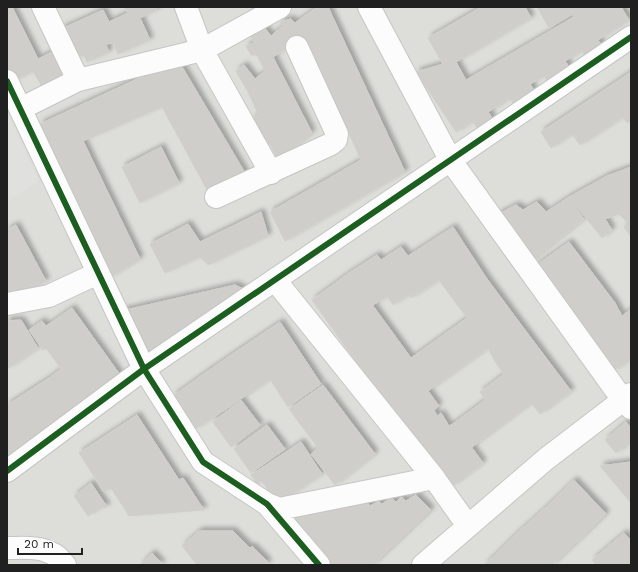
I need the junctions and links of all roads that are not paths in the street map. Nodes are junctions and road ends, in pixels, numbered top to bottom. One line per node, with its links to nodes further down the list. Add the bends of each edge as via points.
1 (43, 7): 8 (street)
2 (186, 7): 7 (street)
3 (280, 7): 7 (street)
4 (369, 7): 11 (street)
5 (631, 37): 11 (street)
6 (296, 47): 12 (street, via 337,137 331,144)
7 (202, 50): 8 (street); 12 (street)
8 (78, 80): 10 (street)
9 (7, 81): 10 (street)
10 (20, 109): 14 (street)
11 (450, 161): 15 (street); 18 (street)
12 (271, 173): 13 (street)
13 (216, 197)
14 (98, 273): 16 (street, via 49,296); 17 (street)
15 (275, 280): 17 (street); 20 (street)
16 (7, 304)
17 (144, 369): 19 (street); 21 (street, via 203,462)
18 (628, 401): 22 (street, via 546,459)
19 (7, 471)
20 (434, 478): 21 (street, via 279,509); 22 (street)
21 (267, 504): 25 (street)
22 (468, 526): 26 (street)
23 (7, 548): 24 (street, via 43,550 54,554)
24 (65, 565)
25 (319, 565)
26 (423, 565)

